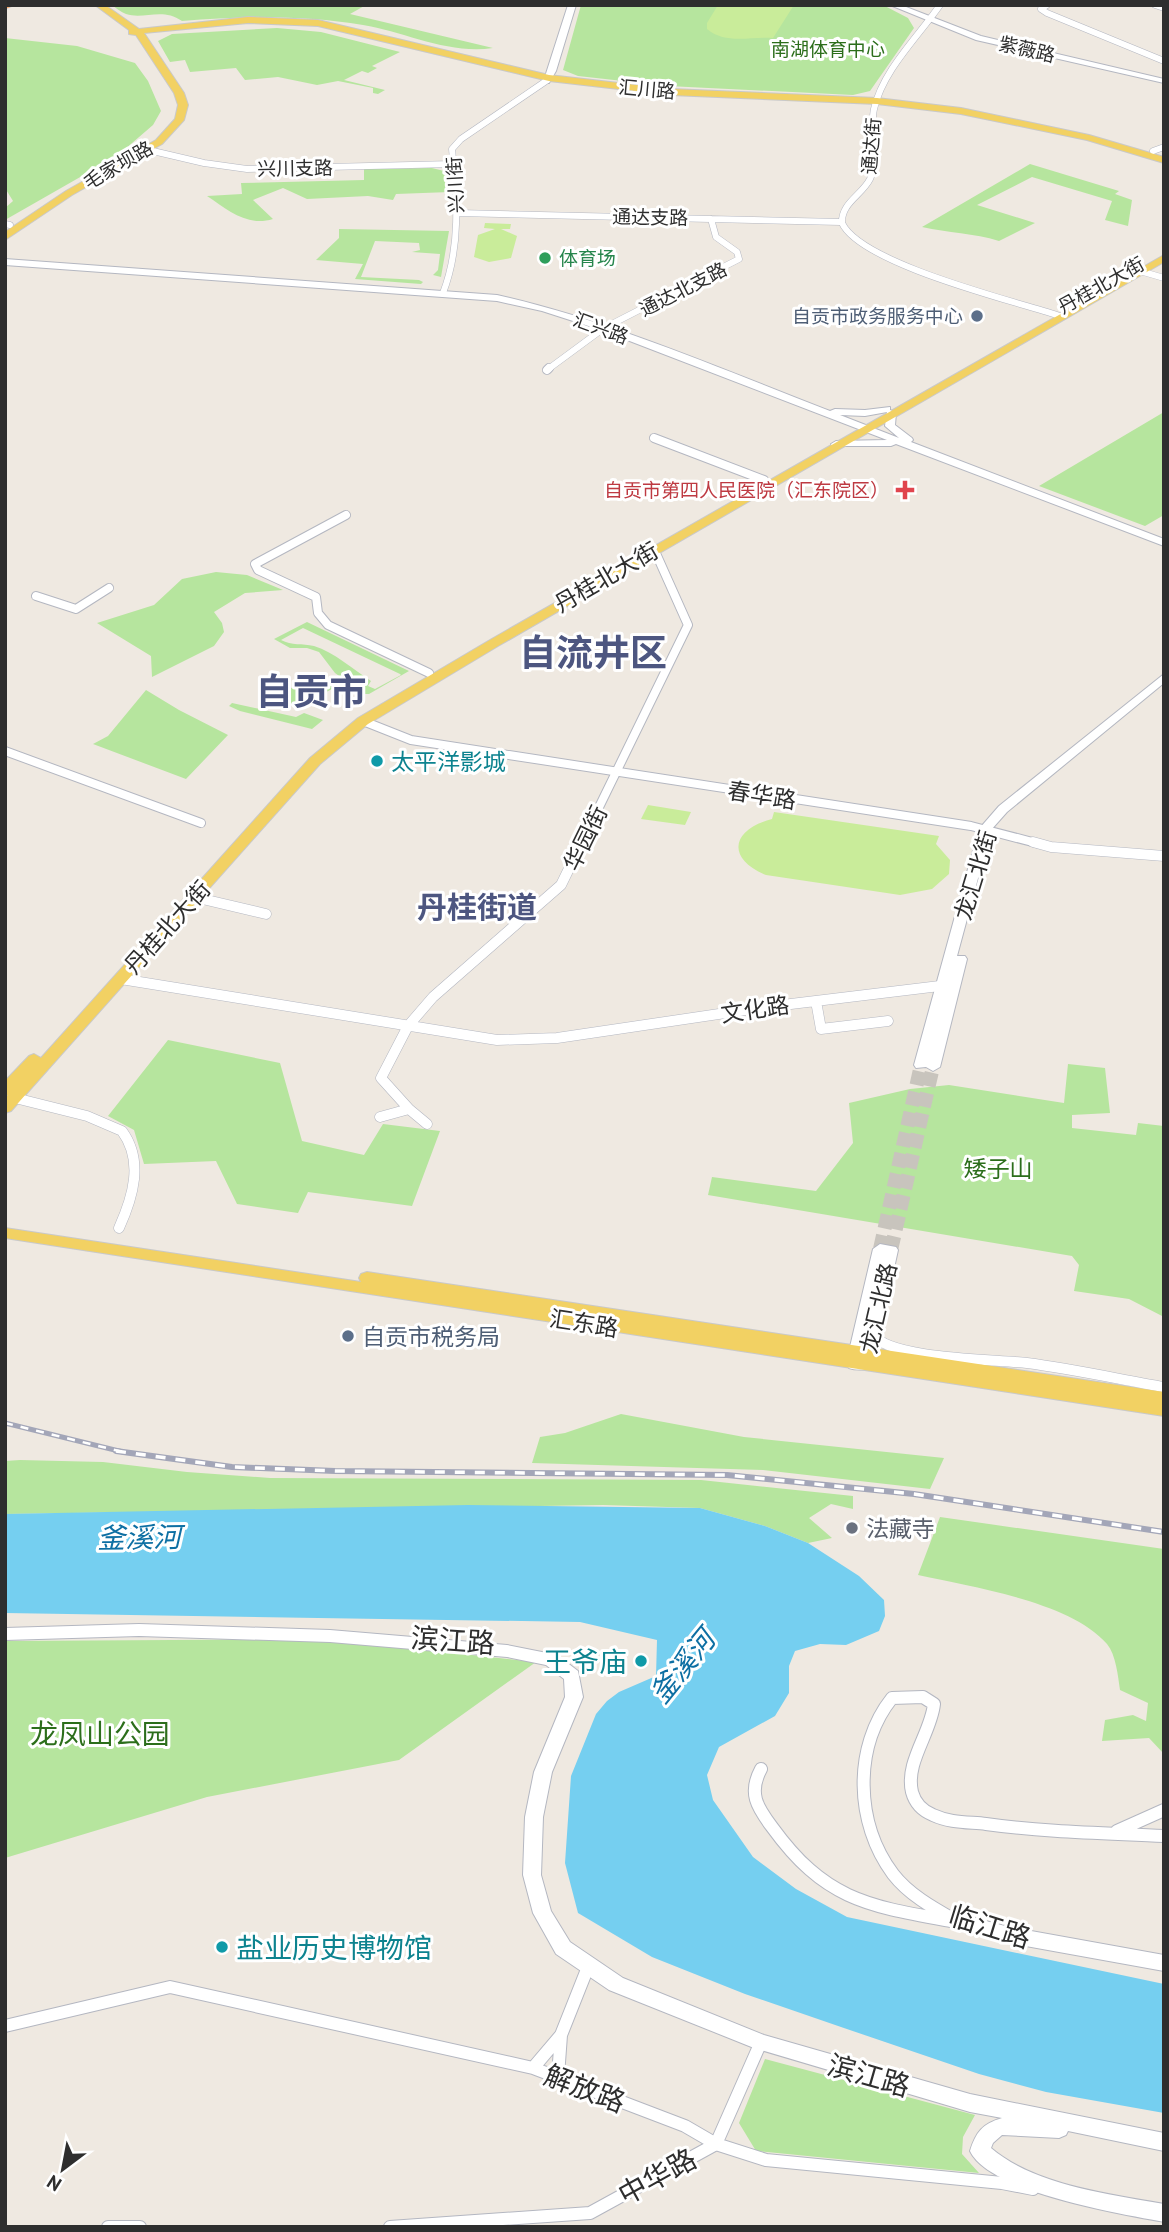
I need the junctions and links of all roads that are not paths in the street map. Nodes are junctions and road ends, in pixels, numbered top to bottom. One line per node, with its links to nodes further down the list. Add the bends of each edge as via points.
1 (11, 5): 9 (highway)
2 (92, 5): 12 (main road)
3 (99, 5): 12 (main road)
4 (572, 5): 14 (main road)
5 (894, 5): 11 (main road, 紫薇路)
6 (940, 5): 11 (street, 通达街)
7 (1047, 5): 13 (street, via 1041,9 1047,13)
8 (1155, 5): 10 (street)
9 (5, 6)
10 (1164, 8)
11 (929, 21): 15 (main road, 紫薇路, via 1000,43); 16 (street, 通达街)
12 (135, 33): 14 (main road, 汇川路, via 248,20 318,23); 18 (main road, 毛家坝路, via 183,105 179,120 159,142)
13 (1164, 61)
14 (547, 80): 16 (main road, 汇川路, via 670,95); 21 (street, 兴川街, via 461,139 452,149)
15 (1164, 81)
16 (876, 103): 20 (main road, 汇川路, via 991,120); 24 (street, 通达街, via 872,175 844,211)
17 (1164, 147): 19 (street)
18 (143, 149): 21 (street, 兴川支路, via 247,169); 25 (main road, 毛家坝路); 26 (main road, 毛家坝路)
19 (1153, 151)
20 (1164, 162)
21 (453, 164): 22 (street, 兴川街)
22 (458, 213): 23 (street, 通达支路); 32 (street, 兴川街)
23 (711, 219): 24 (street, 通达支路); 34 (street, 通达北支路, via 716,237 737,252 739,260)
24 (841, 222): 33 (street, via 867,249 897,264)
25 (7, 226)
26 (5, 237)
27 (1164, 250): 33 (main road, 丹桂北大街)
28 (1164, 258): 30 (main road, 丹桂北大街)
29 (5, 261): 32 (main road, 汇兴路)
30 (1140, 271): 31 (street); 33 (main road, 丹桂北大街)
31 (1164, 278)
32 (444, 291): 34 (main road, 汇兴路, via 519,302)
33 (1056, 315): 36 (main road, 丹桂北大街)
34 (606, 327): 35 (street, 通达北支路); 37 (main road, 汇兴路)
35 (547, 370)
36 (888, 411): 37 (main road); 38 (main road, 丹桂北大街); 41 (main road, via 890,426)
37 (827, 412): 38 (main road, 汇兴路); 40 (main road)
38 (863, 426): 40 (main road, 丹桂北大街); 41 (main road, 汇兴路)
39 (654, 438): 42 (street)
40 (832, 444): 41 (main road); 42 (main road, 丹桂北大街); 45 (main road, 丹桂北大街)
41 (918, 447): 44 (main road, 汇兴路)
42 (764, 480): 48 (main road, 丹桂北大街)
43 (346, 515): 48 (street, via 255,564 258,570 316,597 316,610 328,625)
44 (1164, 541)
45 (654, 550): 51 (main road, 丹桂北大街); 53 (street, 华园街, via 688,625)
46 (109, 588): 47 (street, via 76,609)
47 (36, 596)
48 (429, 673): 65 (main road, 丹桂北大街, via 355,719 307,758)
49 (1164, 677): 55 (main road, 龙汇北街, via 1003,809)
50 (1164, 685): 55 (main road, 龙汇北街)
51 (363, 721): 53 (street, 春华路, via 411,740); 57 (main road, 丹桂北大街, via 315,761)
52 (5, 751): 54 (street)
53 (618, 771): 55 (street, 春华路); 63 (street, 华园街, via 557,891 433,997)
54 (201, 823)
55 (989, 830): 56 (street, 春华路, via 1051,847); 60 (main road, 龙汇北街)
56 (1164, 856)
57 (194, 897): 58 (street); 59 (main road, 丹桂北大街)
58 (266, 914)
59 (121, 979): 63 (street); 65 (main road, 丹桂北大街)
60 (948, 985): 61 (street, 文化路); 64 (main road, 龙汇北街)
61 (816, 1000): 62 (street, via 821,1030); 63 (street, 文化路, via 557,1038 497,1040)
62 (888, 1021)
63 (408, 1026): 66 (street, 华园街, via 381,1077)
64 (927, 1066)
65 (8, 1099): 70 (street, via 109,1122 124,1133 135,1176)
66 (409, 1109): 67 (street); 68 (street)
67 (380, 1117)
68 (427, 1124)
69 (5, 1223): 73 (main road, 汇东路)
70 (119, 1228)
71 (5, 1233): 73 (main road, 汇东路)
72 (872, 1334): 73 (main road, 龙汇北路); 73 (main road, 龙汇北路, via 886,1250); 74 (street, via 878,1342 904,1349)
73 (861, 1359): 75 (main road, 汇东路); 76 (main road, 汇东路)
74 (1164, 1387)
75 (1164, 1398)
76 (1164, 1410)
77 (5, 1629): 85 (main road, 滨江路, via 138,1624 331,1630 510,1644 556,1654 579,1673 583,1698 552,1773 544,1813 542,1872 550,1910)
78 (5, 1634): 85 (main road, 滨江路, via 139,1630 330,1636 507,1651 551,1660 572,1676 574,1697 543,1772 534,1817 532,1875 541,1913 564,1948)
79 (761, 1769): 83 (street, via 753,1782 755,1801 788,1850 820,1883 866,1904)
80 (1164, 1810): 81 (street)
81 (1114, 1832): 82 (street); 83 (street, 临江路, via 1008,1828 940,1818 923,1810 912,1794 914,1766 934,1704 923,1697 892,1698 875,1719 863,1762 871,1831 893,1874 933,1908)
82 (1164, 1836)
83 (958, 1922): 84 (main road, 临江路, via 1009,1936)
84 (1164, 1964)
85 (589, 1967): 87 (street); 88 (main road, 滨江路, via 616,1984)
86 (5, 2026): 89 (street, 解放路, via 170,1987)
87 (561, 2035): 89 (street); 90 (street)
88 (761, 2042): 91 (main road, 滨江路, via 970,2104); 93 (street)
89 (533, 2068): 90 (street, 解放路)
90 (558, 2076): 93 (street, 解放路, via 685,2126)
91 (1091, 2128): 92 (main road, 滨江路); 94 (main road, via 1000,2125 988,2130 980,2151 988,2161 1013,2173)
92 (1164, 2142)
93 (716, 2144): 94 (street, 解放路, via 765,2160 1002,2183); 98 (street, 中华路, via 590,2213)
94 (1099, 2201): 95 (main road, 解放路)
95 (1164, 2213)
96 (108, 2227): 97 (street)
97 (140, 2227)
98 (390, 2227)

